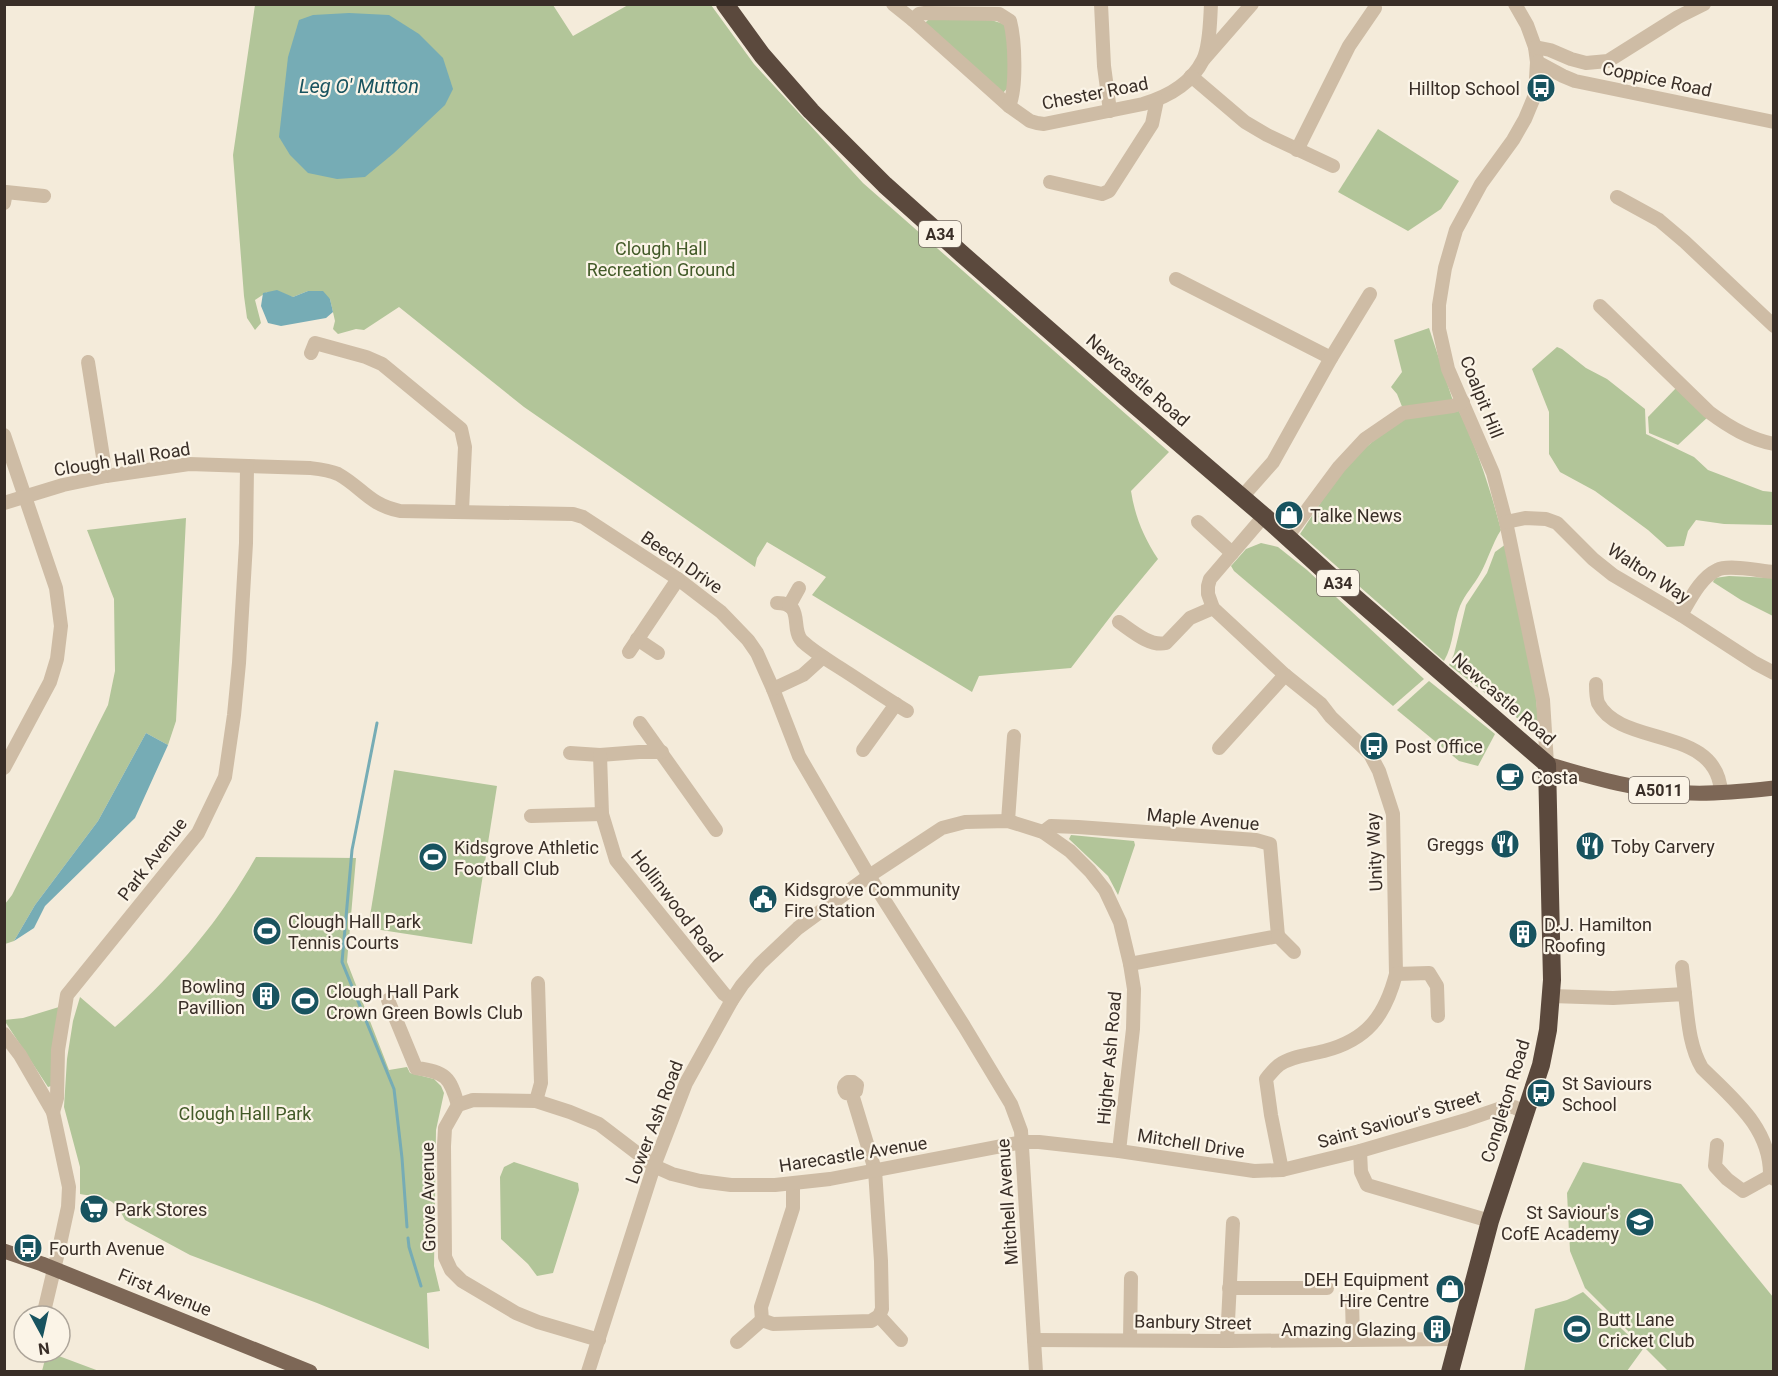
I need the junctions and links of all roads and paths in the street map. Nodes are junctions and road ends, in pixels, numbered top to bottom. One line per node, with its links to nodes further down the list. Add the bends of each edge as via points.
1 (725, 4): 37 (highway, Newcastle Road / A34, via 810,111 885,185)
2 (893, 4): 9 (street, Chester Road)
3 (1101, 4): 16 (street)
4 (1211, 4): 11 (street, Chester Road)
5 (1252, 4): 11 (street)
6 (1515, 4): 10 (street, Coalpit Hill)
7 (1704, 4): 10 (street, via 1608,61 1586,63)
8 (1375, 8): 18 (street, via 1349,46)
9 (913, 20): 15 (street, Chester Road); 15 (street, via 925,13 999,14 1010,21 1014,82)
10 (1535, 47): 12 (street, Coalpit Hill)
11 (1203, 60): 13 (street, Chester Road)
12 (1537, 62): 17 (street, Coppice Road, via 1575,81); 31 (street, Coalpit Hill, via 1535,95 1525,119 1481,184 1456,230 1445,268 1439,329 1448,369)
13 (1191, 76): 14 (street, Chester Road); 18 (street, via 1245,122)
14 (1158, 100): 16 (street, Chester Road); 20 (street, via 1152,124 1109,191 1102,194)
15 (1009, 106): 16 (street, Chester Road, via 1044,124)
16 (1110, 111)
17 (1773, 122)
18 (1297, 150): 19 (street)
19 (1333, 166)
20 (1050, 182)
21 (44, 196): 23 (street, via 6,192)
22 (1617, 197): 27 (street, via 1659,220)
23 (4, 203)
24 (1176, 279): 29 (street)
25 (1370, 294): 29 (street)
26 (1600, 306): 33 (street, via 1709,412 1752,438)
27 (1773, 326)
28 (311, 353): 39 (street, via 315,344 382,364 461,429 465,447)
29 (1331, 358): 37 (street, via 1273,462)
30 (88, 362): 35 (street)
31 (1462, 402): 42 (street, Coalpit Hill, via 1493,473); 43 (street, via 1403,413 1365,439)
32 (4, 435): 36 (street)
33 (1773, 444)
34 (247, 467): 35 (street, Clough Hall Road, via 189,465); 39 (street, Beech Drive, via 327,470 386,508); 94 (street, Park Avenue, via 238,663 225,777 198,833 68,995)
35 (106, 476): 36 (street, Clough Hall Road)
36 (25, 496): 38 (street, Clough Hall Road); 69 (street, via 56,588 60,640 50,682)
37 (1242, 496): 40 (highway, Newcastle Road / A34)
38 (4, 503)
39 (462, 511): 46 (street, Beech Drive, via 583,517)
40 (1264, 516): 43 (highway, Newcastle Road / A34); 44 (street)
41 (1198, 522): 44 (street)
42 (1506, 522): 49 (street, Walton Way, via 1525,518 1557,523 1613,575); 60 (street, Coalpit Hill, via 1543,700)
43 (1287, 537): 62 (highway, Newcastle Road / A34)
44 (1232, 553): 48 (street, via 1210,579)
45 (1773, 572): 49 (street, via 1718,569 1699,587)
46 (678, 579): 51 (street); 58 (street, Beech Drive, via 721,612 748,640)
47 (799, 588): 54 (street, via 783,604 796,616 799,637)
48 (1213, 608): 50 (street, via 1196,615 1160,644 1145,639); 56 (street, Unity Way)
49 (1681, 615): 55 (street, Walton Way)
50 (1126, 623)
51 (638, 639): 52 (street); 53 (street)
52 (629, 652)
53 (658, 653)
54 (823, 657): 58 (street, via 803,675); 64 (street, via 901,707)
55 (1773, 673)
56 (1285, 675): 63 (street); 83 (street, Unity Way, via 1321,704 1370,754 1379,771 1394,814)
57 (1596, 684): 71 (street, via 1599,703 1619,723 1678,743 1713,764 1721,781)
58 (773, 689): 77 (street, Beech Drive, via 799,756)
59 (640, 723): 65 (street)
60 (1545, 730): 62 (street, via 1532,742); 68 (street, Coalpit Hill)
61 (1014, 736): 74 (street)
62 (1523, 743): 68 (highway, Newcastle Road / A34)
63 (1219, 748)
64 (863, 750)
65 (662, 752): 67 (street); 75 (street)
66 (570, 753): 67 (street)
67 (600, 755): 72 (street, Hollinwood Road)
68 (1547, 764): 71 (main road, A5011, via 1624,784); 86 (highway, Congleton Road)
69 (4, 768)
70 (1773, 788): 71 (main road, A5011)
71 (1721, 793)
72 (602, 814): 73 (street); 88 (street, Hollinwood Road, via 616,860)
73 (531, 816)
74 (1008, 821): 76 (street, Higher Ash Road); 77 (street, Higher Ash Road, via 965,822 942,828)
75 (716, 830)
76 (1043, 832): 78 (street, Maple Avenue, via 1051,826 1078,827 1270,844); 81 (street, Higher Ash Road, via 1070,851 1105,890 1120,922)
77 (869, 876): 79 (street, Beech Drive); 88 (street, Lower Ash Road, via 798,928 760,964)
78 (1278, 936): 80 (street); 81 (street)
79 (916, 951): 96 (street, Mitchell Avenue, via 1011,1104)
80 (1294, 952)
81 (1130, 964): 98 (street, Higher Ash Road, via 1133,1029)
82 (1682, 967): 85 (street)
83 (1396, 974): 89 (street, via 1430,973 1437,986); 102 (street, Unity Way, via 1375,1023 1346,1044 1295,1058 1266,1078)
84 (538, 983): 92 (street, via 541,1083)
85 (1685, 994): 86 (street); 103 (street, via 1697,1059 1748,1114 1763,1139)
86 (1551, 996): 95 (highway, Congleton Road, via 1541,1065)
87 (388, 1000): 93 (street, via 416,1068 444,1076 452,1084)
88 (732, 1000): 100 (street, Lower Ash Road, via 686,1083)
89 (1438, 1016)
90 (4, 1034): 94 (street)
91 (852, 1094): 101 (street)
92 (536, 1101): 93 (street, via 472,1100); 100 (street, via 599,1124)
93 (458, 1105): 117 (street, Grove Avenue, via 445,1128 444,1146 445,1257 451,1270 462,1281 516,1313)
94 (53, 1112): 108 (street, via 69,1187)
95 (1525, 1113): 99 (street, Saint Saviour's Street, via 1504,1107); 105 (highway, Congleton Road)
96 (1022, 1142): 98 (street, Mitchell Drive); 101 (street, Harecastle Avenue); 119 (street, Mitchell Avenue)
97 (1717, 1145): 103 (street, via 1715,1166 1743,1191)
98 (1119, 1150): 102 (street, Mitchell Drive, via 1254,1172)
99 (1360, 1150): 102 (street, Saint Saviour's Street); 105 (street, via 1361,1172 1367,1185)
100 (654, 1166): 104 (street, Harecastle Avenue, via 700,1181); 117 (street, Lower Ash Road)
101 (875, 1170): 104 (street, Harecastle Avenue); 114 (street, via 881,1271)
102 (1282, 1170)
103 (1772, 1178)
104 (793, 1184): 115 (street, via 793,1208 761,1307)
105 (1490, 1221): 116 (highway, Congleton Road)
106 (1233, 1223): 110 (street)
107 (4, 1251): 108 (main road, First Avenue)
108 (54, 1269): 113 (street); 124 (main road, First Avenue)
109 (1131, 1278): 120 (street)
110 (1229, 1287): 111 (street); 122 (street)
111 (1327, 1288)
112 (1352, 1300): 121 (street)
113 (46, 1304)
114 (879, 1316): 115 (street, via 871,1321 773,1324); 118 (street)
115 (762, 1320): 123 (street)
116 (1458, 1339): 121 (street, Banbury Street); 127 (highway, Congleton Road)
117 (598, 1340): 125 (street, Lower Ash Road)
118 (902, 1340)
119 (1034, 1340): 120 (street, Banbury Street); 126 (street, Mitchell Avenue)
120 (1130, 1340): 122 (street, Banbury Street)
121 (1353, 1340): 122 (street, Banbury Street)
122 (1227, 1341)
123 (737, 1342)
124 (305, 1371)
125 (588, 1371)
126 (1036, 1371)
127 (1450, 1371)

